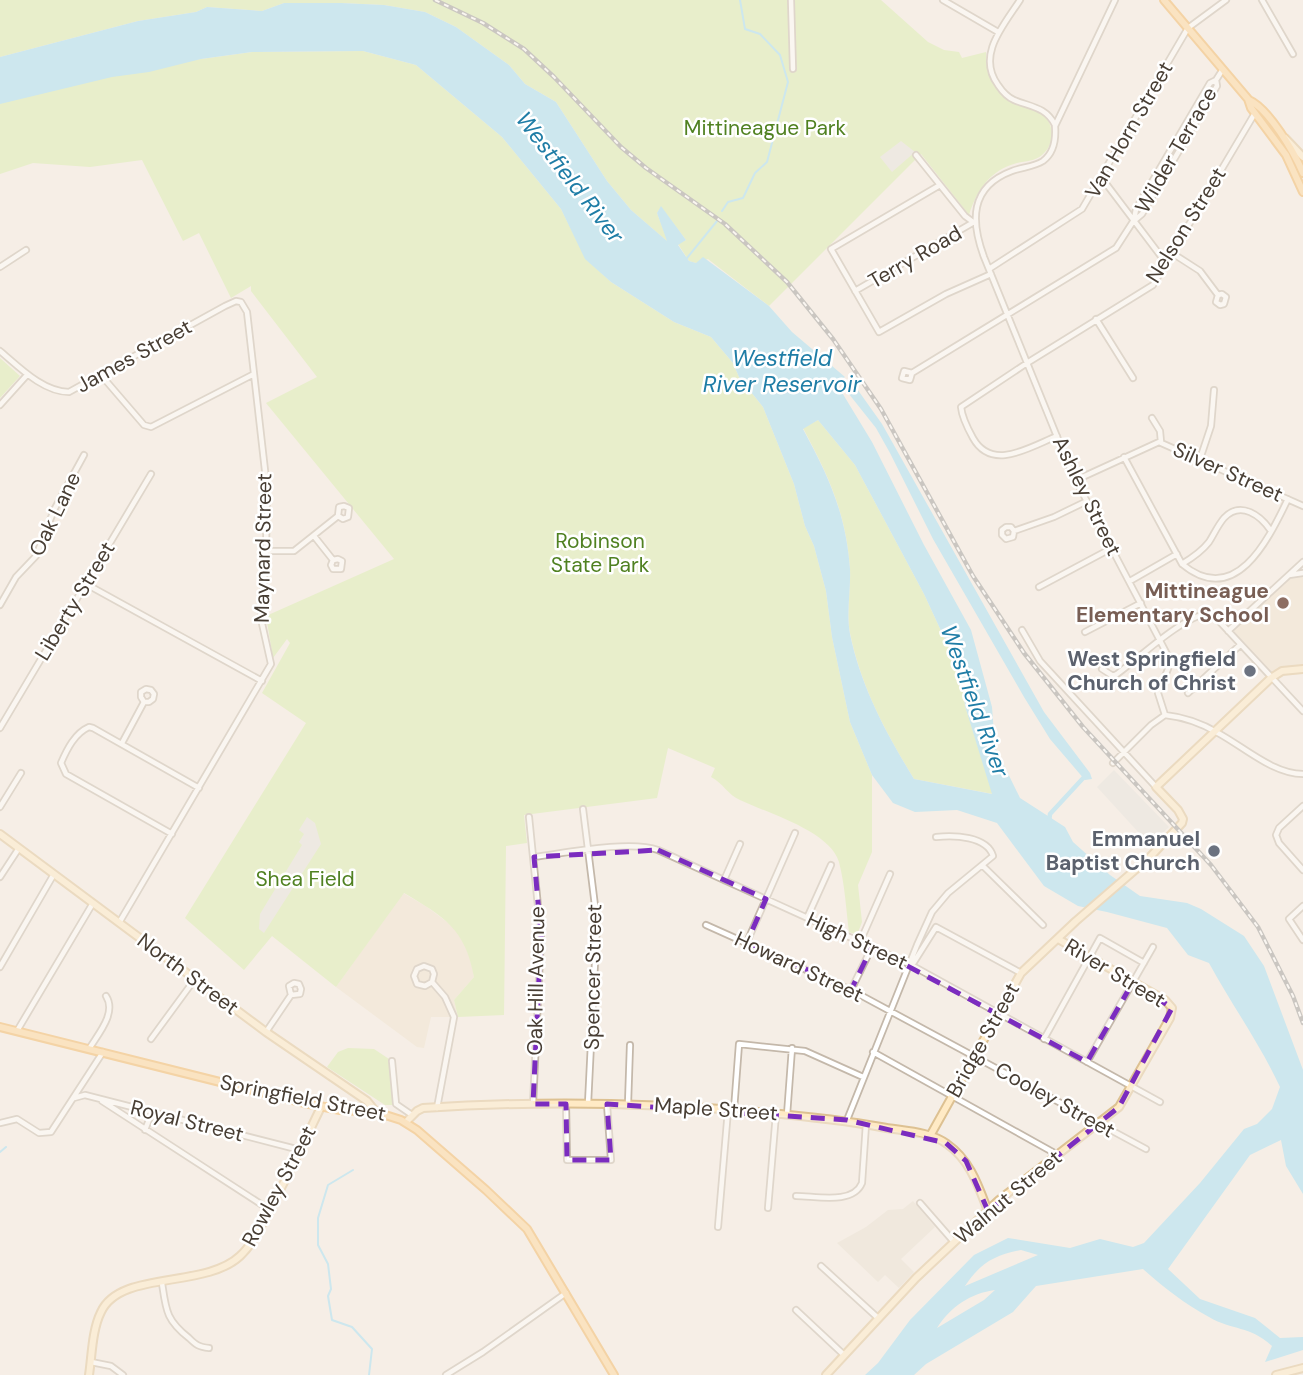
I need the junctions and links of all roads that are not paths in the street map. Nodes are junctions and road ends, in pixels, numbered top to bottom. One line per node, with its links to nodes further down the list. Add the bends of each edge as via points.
1 (791, 0): 11 (street)
2 (943, 0): 9 (street)
3 (1020, 0): 9 (street)
4 (1115, 0): 17 (street)
5 (1164, 0): 8 (main road)
6 (1226, 0): 8 (street)
7 (1262, 0): 10 (street)
8 (1188, 28): 12 (main road); 24 (street, Van Horn Street)
9 (998, 32): 17 (street, via 990,57 994,80 1009,97 1043,110)
10 (1293, 54)
11 (793, 69)
12 (1223, 69): 13 (street, Wilder Terrace); 14 (main road)
13 (1216, 80): 16 (street, Wilder Terrace); 18 (street, Wilder Terrace, via 1217,86)
14 (1248, 99): 15 (main road); 20 (main road)
15 (1255, 113): 26 (main road, via 1286,155); 30 (street, Nelson Street)
16 (1187, 123): 18 (street); 21 (street, Wilder Terrace)
17 (1055, 126): 28 (street, via 1055,142 1047,157 992,183 978,204)
18 (1193, 127): 22 (street, Wilder Terrace)
19 (916, 155): 25 (street)
20 (1301, 162): 23 (main road)
21 (1161, 167): 22 (street); 27 (street, Wilder Terrace)
22 (1167, 170): 27 (street, Wilder Terrace)
23 (1303, 173)
24 (1101, 177): 27 (street); 33 (street, Van Horn Street, via 1080,212)
25 (940, 186): 28 (street); 34 (street, via 831,249)
26 (1303, 192)
27 (1134, 220): 31 (street); 37 (street, Wilder Terrace, via 1113,252)
28 (974, 222): 33 (street, Ashley Street); 34 (street, Terry Road)
29 (26, 250): 32 (street)
30 (1172, 253): 31 (street, Nelson Street); 35 (street, via 1200,271)
31 (1166, 263): 38 (street, Nelson Street, via 1153,285)
32 (0, 267)
33 (990, 272): 34 (street, Van Horn Street, via 879,332); 37 (street, Ashley Street)
34 (855, 291)
35 (1218, 295)
36 (241, 302): 42 (street, Maynard Street, via 247,312); 44 (street, James Street, via 225,306)
37 (1008, 315): 40 (street, Ashley Street); 41 (street, Wilder Terrace)
38 (1096, 319): 40 (street, Nelson Street); 45 (street)
39 (0, 351): 43 (street, James Street)
40 (1027, 363): 49 (street, Ashley Street); 49 (street, Nelson Street, via 963,406 963,417 979,448 992,456)
41 (912, 373)
42 (254, 374): 44 (street, via 151,427 144,425); 64 (street, Maynard Street, via 267,488)
43 (27, 375): 44 (street, James Street, via 60,392); 47 (street)
44 (101, 375)
45 (1133, 377)
46 (1214, 390): 53 (street, via 1212,426)
47 (0, 405)
48 (1152, 418): 50 (street)
49 (1057, 436): 55 (street, Ashley Street)
50 (1161, 442): 52 (street, Silver Street); 53 (street, Silver Street)
51 (84, 455): 75 (street, Oak Lane, via 36,556 16,577)
52 (1124, 457): 55 (street, Silver Street); 65 (street)
53 (1200, 459): 56 (street, Silver Street)
54 (151, 474): 72 (street, Liberty Street)
55 (1076, 480): 57 (street, Ashley Street)
56 (1288, 499): 58 (street, Silver Street); 61 (street)
57 (1087, 501): 60 (street); 63 (street, Ashley Street)
58 (1303, 506)
59 (338, 516): 62 (street)
60 (1014, 531)
61 (1270, 531): 68 (street, via 1252,561 1232,574 1209,577); 68 (street, via 1253,513 1232,512 1207,544)
62 (314, 536): 64 (street, via 291,552); 66 (street)
63 (1112, 548): 71 (street, Ashley Street); 73 (street)
64 (266, 551): 84 (street, Maynard Street, via 261,624 271,664)
65 (1177, 554): 68 (street); 71 (street)
66 (333, 560)
67 (1303, 562): 70 (street)
68 (1182, 564)
69 (1303, 573): 70 (street)
70 (1288, 575): 78 (street)
71 (1130, 581): 74 (street, Ashley Street)
72 (86, 584): 84 (street); 89 (street, Liberty Street)
73 (1039, 587)
74 (1141, 603): 77 (street); 79 (street, Ashley Street)
75 (0, 605)
76 (1022, 630): 92 (street, via 1040,662)
77 (1085, 632)
78 (1228, 632): 79 (street, via 1208,614); 80 (street)
79 (1161, 640): 82 (street, via 1113,676); 88 (street, Ashley Street, via 1169,665 1157,693)
80 (1240, 645): 83 (street); 85 (street)
81 (1303, 668): 83 (main road, via 1282,671)
82 (1102, 669)
83 (1272, 678): 87 (street); 90 (main road)
84 (262, 681): 97 (street, Maynard Street)
85 (1188, 693)
86 (144, 702): 91 (street)
87 (1303, 711)
88 (1165, 715): 90 (street); 92 (street)
89 (0, 728)
90 (1215, 731): 95 (street, via 1280,769); 96 (main road)
91 (122, 743): 97 (street); 104 (street, via 85,728 62,759 64,772)
92 (1123, 752): 93 (street); 96 (street)
93 (1113, 763)
94 (21, 773): 99 (street)
95 (1303, 774)
96 (1156, 787): 124 (main road, Bridge Street, via 1182,821)
97 (199, 788): 104 (street, Maynard Street)
98 (1303, 806): 112 (street, via 1276,835)
99 (0, 807)
100 (583, 809): 108 (street, Spencer Street)
101 (529, 817): 109 (street, Oak Hill Avenue)
102 (795, 833): 117 (street)
103 (0, 834): 107 (main road, North Street)
104 (172, 834): 121 (street, Maynard Street)
105 (936, 837): 111 (street, via 980,842 993,856)
106 (740, 844): 116 (street)
107 (19, 848): 113 (main road, North Street); 115 (street)
108 (589, 850): 109 (street, High Street); 116 (street, High Street, via 652,848); 165 (street, Spencer Street, via 597,933)
109 (534, 856): 163 (street, Oak Hill Avenue, via 541,936)
110 (831, 865): 120 (street)
111 (982, 866): 123 (street); 132 (street, via 936,907)
112 (1303, 870)
113 (54, 874): 118 (main road, North Street); 133 (street)
114 (890, 874): 127 (street)
115 (0, 877)
116 (724, 880): 117 (street, High Street)
117 (766, 900): 120 (street, High Street); 126 (street)
118 (93, 903): 121 (main road, North Street); 145 (street)
119 (1303, 906): 125 (street, via 1289,919)
120 (807, 918): 127 (street, High Street)
121 (119, 923): 135 (main road, North Street)
122 (706, 925): 126 (street, Howard Street)
123 (1043, 925)
124 (1058, 939): 130 (main road, River Street); 134 (main road, Bridge Street)
125 (1303, 940)
126 (747, 942): 138 (street, Howard Street)
127 (860, 942): 128 (street, High Street)
128 (872, 947): 132 (street, High Street); 138 (street)
129 (1153, 947): 131 (street)
130 (1088, 957): 131 (street, via 1100,938); 137 (main road, River Street); 148 (street)
131 (1144, 963): 137 (street)
132 (911, 965): 134 (street, via 936,927); 142 (street); 143 (street, High Street)
133 (0, 968)
134 (1021, 973): 143 (main road, Bridge Street)
135 (195, 979): 146 (main road, North Street); 147 (street)
136 (432, 982): 136 (street, via 417,984 417,969 431,968); 169 (street, via 454,1017)
137 (1133, 982): 141 (main road, River Street); 156 (street)
138 (851, 990): 142 (street, Howard Street)
139 (291, 995): 146 (street)
140 (106, 996): 151 (street, via 110,1012)
141 (1172, 1008): 158 (main road, Walnut Street)
142 (890, 1010): 153 (street); 154 (street, Cooley Street)
143 (998, 1013): 148 (street, High Street); 154 (main road, Bridge Street)
144 (0, 1027): 145 (main road, Springfield Street)
145 (17, 1031): 151 (main road, Springfield Street)
146 (266, 1031): 172 (main road, North Street, via 367,1101)
147 (151, 1039)
148 (1044, 1039): 156 (street, High Street)
149 (630, 1045): 167 (street)
150 (792, 1048): 157 (street); 170 (street, via 739,1044); 175 (street)
151 (89, 1049): 152 (main road, Springfield Street)
152 (103, 1052): 160 (street); 168 (main road, Springfield Street)
153 (873, 1052): 157 (street); 159 (street)
154 (974, 1056): 159 (main road, Bridge Street); 179 (street, Cooley Street)
155 (392, 1061): 174 (street, via 396,1104)
156 (1087, 1062): 158 (street, High Street)
157 (863, 1077): 176 (street)
158 (1132, 1086): 162 (street, High Street); 179 (main road, Walnut Street, via 1119,1107)
159 (952, 1096): 182 (main road, Bridge Street); 185 (street)
160 (74, 1098): 161 (street, Royal Street, via 83,1094); 178 (street, via 48,1133 38,1133 17,1119)
161 (99, 1099): 171 (street, Royal Street); 181 (street)
162 (1160, 1102)
163 (533, 1104): 164 (main road, Maple Street); 169 (main road, Maple Street)
164 (566, 1104): 165 (main road, Maple Street); 166 (street, via 567,1160 611,1160)
165 (588, 1104): 166 (main road, Maple Street)
166 (607, 1104): 167 (main road, Maple Street)
167 (628, 1104): 170 (main road, Maple Street)
168 (321, 1107): 172 (main road, Springfield Street); 184 (main road, Rowley Street)
169 (438, 1108): 174 (main road, Maple Street, via 423,1108)
170 (732, 1110): 173 (main road, Maple Street); 191 (street)
171 (152, 1112): 181 (street); 184 (street, Royal Street)
172 (376, 1112): 177 (main road, Springfield Street)
173 (776, 1114): 175 (main road, Maple Street); 188 (street)
174 (412, 1115): 177 (main road)
175 (787, 1115): 176 (main road, Maple Street)
176 (847, 1120): 180 (main road, Maple Street)
177 (406, 1122): 195 (main road, Springfield Street, via 521,1221)
178 (0, 1123)
179 (1098, 1123): 183 (street, Cooley Street); 185 (main road, Walnut Street)
180 (866, 1124): 182 (main road, Maple Street); 186 (street, via 859,1190 848,1197)
181 (145, 1130): 189 (street)
182 (930, 1136): 190 (main road, Maple Street, via 966,1161)
183 (1146, 1149)
184 (300, 1150): 189 (main road, Rowley Street)
185 (1058, 1155): 190 (main road, Walnut Street)
186 (796, 1196)
187 (920, 1203): 192 (street)
188 (768, 1208)
189 (270, 1210): 194 (main road, Rowley Street, via 249,1245 230,1264 212,1273)
190 (988, 1211): 192 (main road, Walnut Street)
191 (718, 1227)
192 (954, 1242): 197 (main road, Walnut Street)
193 (821, 1266): 197 (street)
194 (162, 1283): 198 (street, via 170,1322 199,1347); 200 (main road, Rowley Street, via 125,1291 107,1302 99,1318)
195 (566, 1293): 204 (street); 205 (main road, Springfield Street)
196 (796, 1310): 199 (street)
197 (878, 1318): 199 (main road, Walnut Street)
198 (209, 1348)
199 (843, 1354): 206 (main road, Walnut Street)
200 (91, 1362): 202 (main road, Rowley Street); 203 (street, via 111,1366)
201 (1300, 1371): 207 (main road)
202 (89, 1375)
203 (123, 1375)
204 (446, 1375)
205 (614, 1375)
206 (826, 1375)
207 (1276, 1375)

